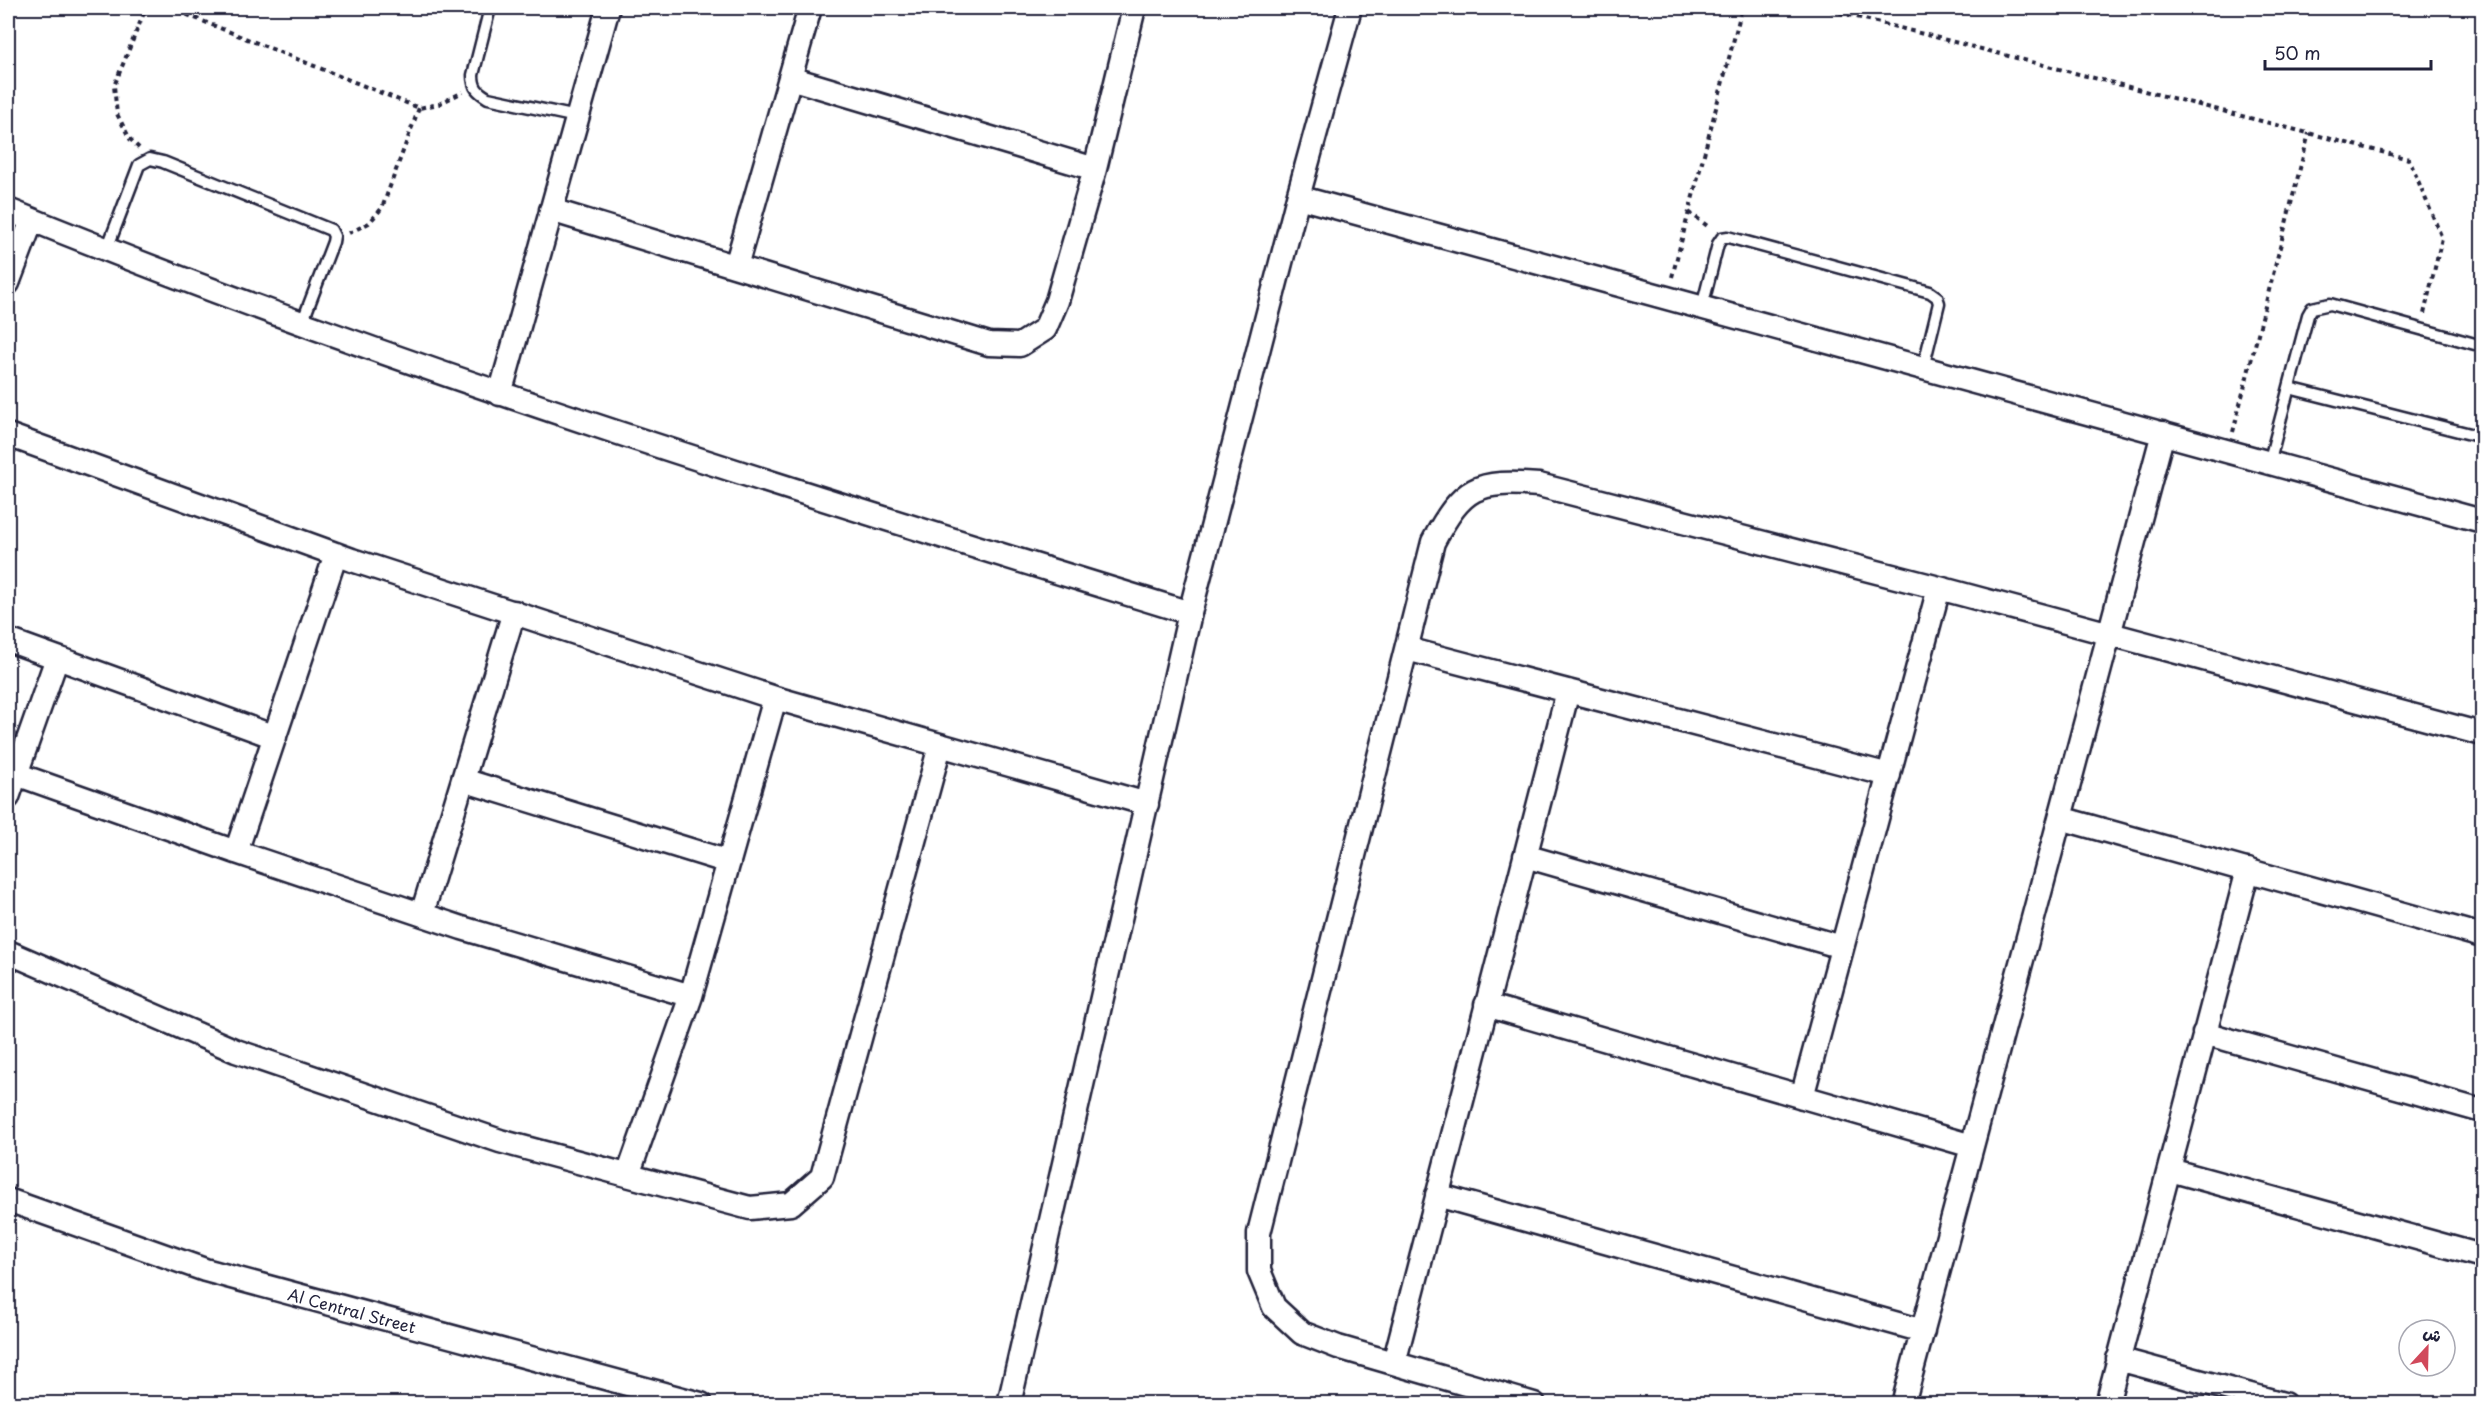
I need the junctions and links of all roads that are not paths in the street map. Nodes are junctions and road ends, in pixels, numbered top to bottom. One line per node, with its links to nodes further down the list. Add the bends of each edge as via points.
1 (490, 8): 7 (lane, via 473,84 478,92 488,98)
2 (608, 8): 7 (street)
3 (810, 8): 6 (street)
4 (1134, 8): 8 (street)
5 (1350, 8): 9 (street)
6 (790, 78): 8 (street); 14 (street)
7 (577, 117): 11 (street)
8 (1095, 169): 14 (street, via 1045,329 1020,345 989,344)
9 (1298, 197): 16 (street); 30 (street)
10 (8, 210): 12 (street)
11 (551, 210): 14 (street); 21 (street)
12 (32, 220): 13 (street); 15 (street)
13 (106, 249): 17 (street); 17 (lane, via 139,165 150,159 164,162 331,230 334,236)
14 (736, 266)
15 (8, 283)
16 (1702, 307): 19 (street); 19 (lane, via 1718,244 1728,237 1930,292 1939,303)
17 (302, 322): 21 (street)
18 (2482, 346): 20 (lane, via 2330,304 2312,308 2308,315)
19 (1923, 368): 22 (street)
20 (2289, 388): 24 (lane); 25 (lane)
21 (500, 394): 30 (street, via 852,510)
22 (2163, 433): 25 (street); 31 (street)
23 (8, 435): 27 (street)
24 (2482, 437)
25 (2269, 463): 26 (street)
26 (2482, 521)
27 (336, 554): 29 (street); 38 (street)
28 (1939, 588): 31 (street); 33 (street, via 1539,485 1503,482 1472,489 1449,512 1434,542); 41 (street)
29 (514, 612): 36 (street); 42 (street)
30 (1190, 613): 44 (street)
31 (2109, 634): 37 (street); 45 (street)
32 (8, 640): 34 (street)
33 (1407, 649): 35 (street); 67 (street, via 1259,1233 1259,1272 1274,1307 1302,1334)
34 (57, 658): 38 (street); 40 (street)
35 (1568, 691): 41 (street); 47 (street)
36 (775, 698): 39 (street); 48 (street)
37 (2482, 734)
38 (275, 737): 46 (street)
39 (940, 746): 44 (street); 61 (street, via 822,1177 790,1204 750,1208)
40 (16, 774): 43 (street); 46 (street)
41 (1889, 776): 52 (street)
42 (463, 780): 48 (street); 50 (street)
43 (8, 797)
44 (1147, 804): 69 (street)
45 (2060, 818): 49 (street); 59 (street)
46 (236, 852): 50 (street)
47 (1525, 856): 52 (street); 55 (street)
48 (729, 862): 54 (street)
49 (2248, 870): 51 (street); 56 (street)
50 (422, 914): 54 (street)
51 (2482, 936)
52 (1842, 947): 57 (street)
53 (8, 952): 61 (street, via 236,1051 500,1141)
54 (691, 996): 61 (street)
55 (1486, 1005): 57 (street); 62 (street)
56 (2204, 1033): 58 (street); 60 (street)
57 (1802, 1097): 59 (street)
58 (2482, 1111)
59 (1972, 1146): 65 (street)
60 (2170, 1170): 64 (street); 66 (street)
61 (628, 1175)
62 (1437, 1195): 65 (street); 67 (street)
63 (8, 1200): 68 (street, Al Central Street, via 205,1270)
64 (2482, 1256)
65 (1923, 1331): 71 (street)
66 (2118, 1359): 72 (street); 73 (street)
67 (1394, 1363): 70 (street)
68 (701, 1404)
69 (1009, 1404)
70 (1534, 1404)
71 (1903, 1404)
72 (2107, 1404)
73 (2284, 1404)

